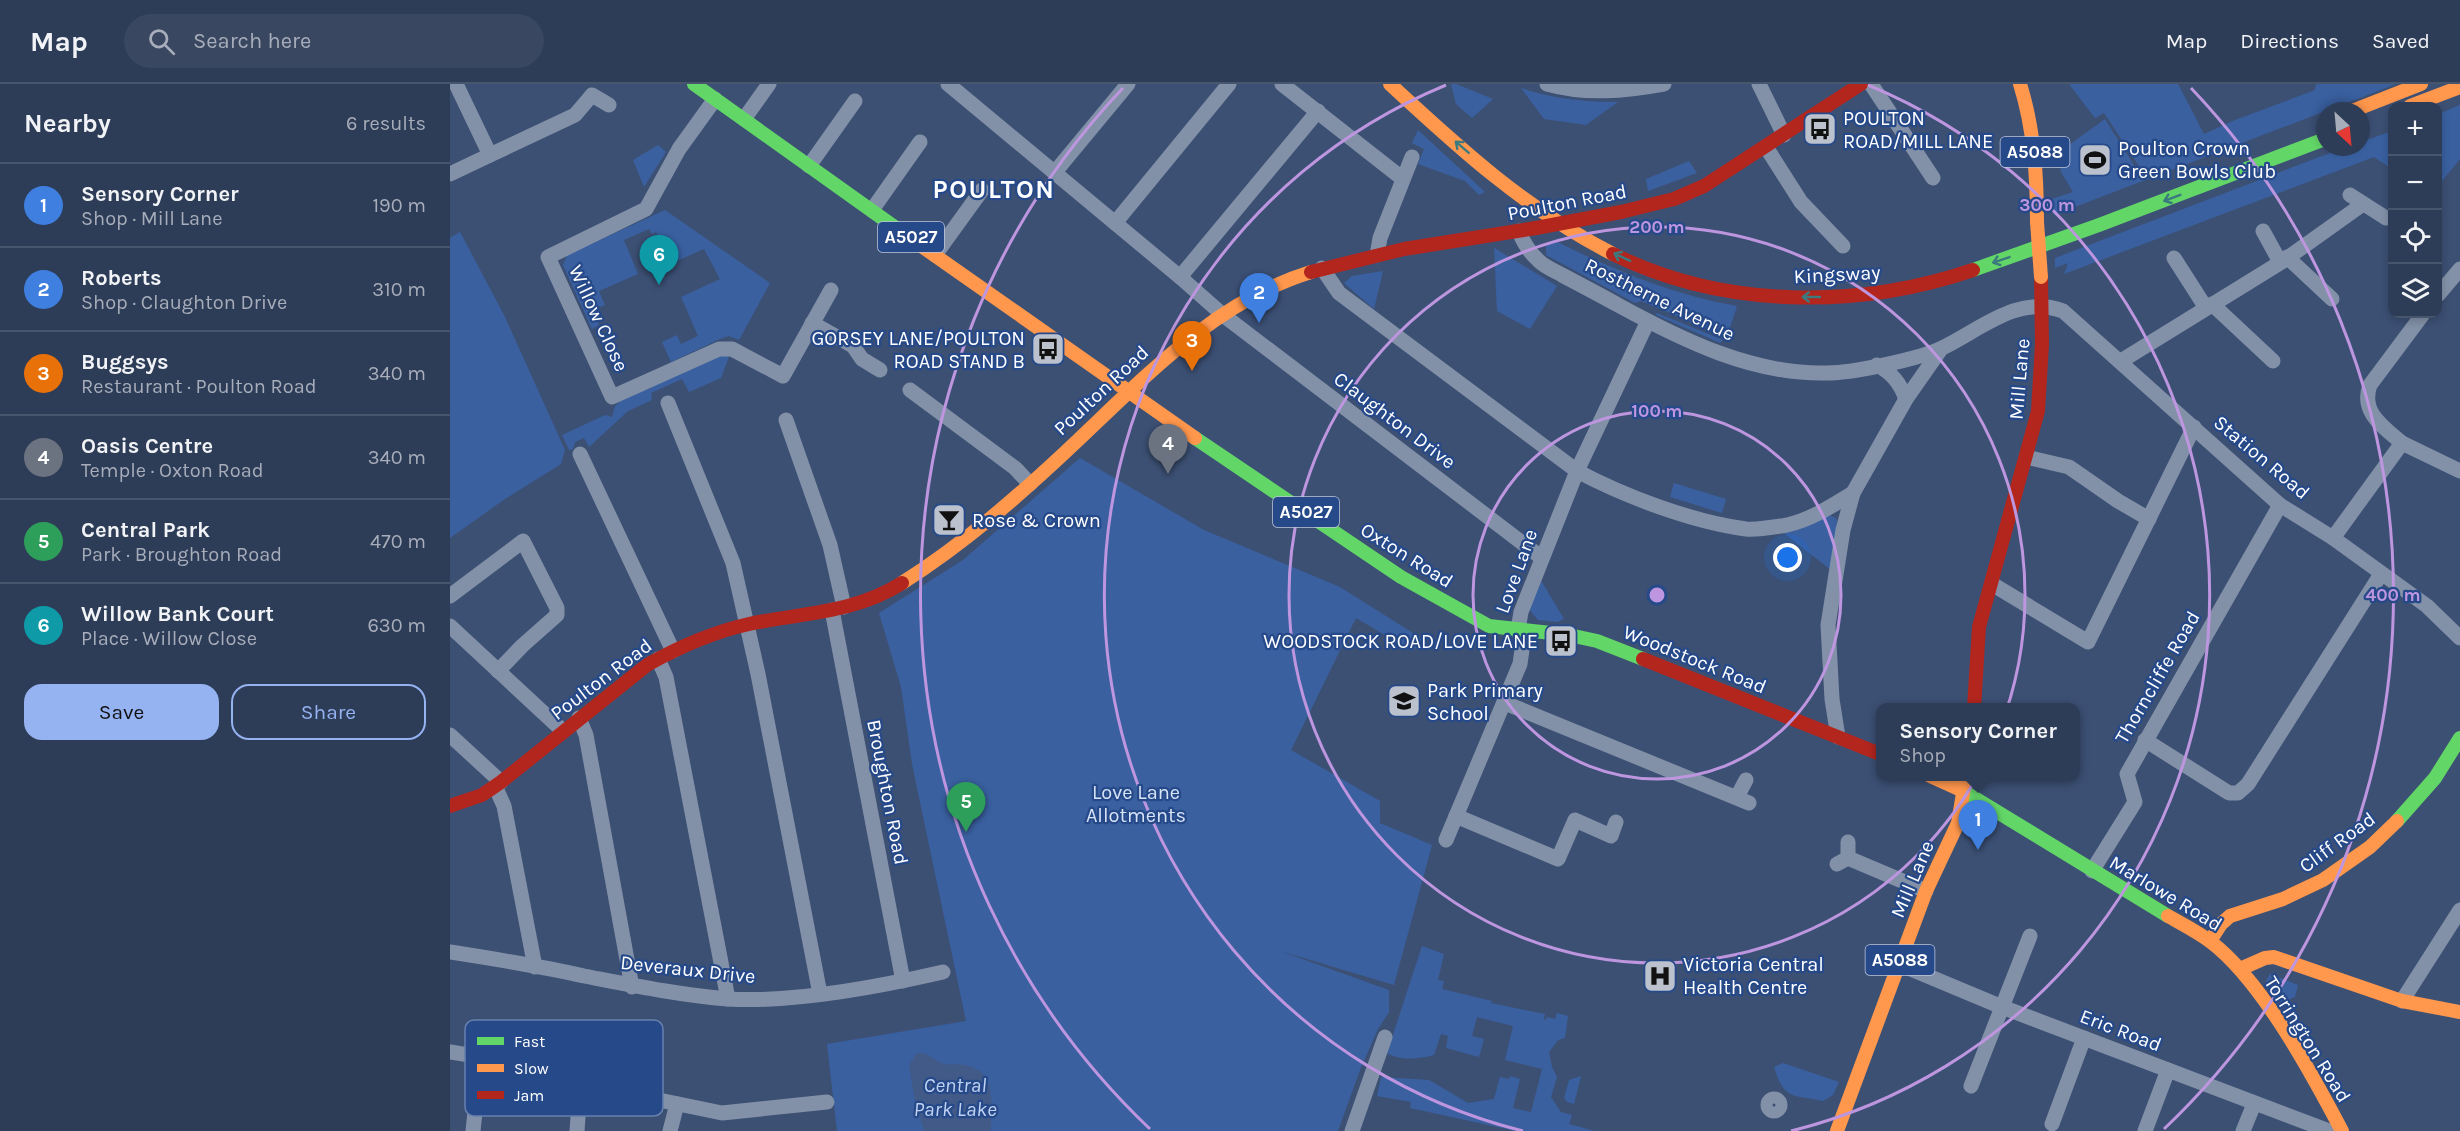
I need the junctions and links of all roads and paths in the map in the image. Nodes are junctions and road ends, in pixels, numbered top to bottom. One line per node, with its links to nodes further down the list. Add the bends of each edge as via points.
1 (456, 84): 28 (street)
2 (694, 84): 17 (main road, A5027)
3 (769, 84): 23 (street)
4 (948, 84): 31 (street, Claughton Drive)
5 (1128, 84): 31 (street)
6 (1229, 84): 41 (street)
7 (1282, 84): 22 (street)
8 (1390, 84): 26 (main road, Kingsway, one-way to 8, via 1968,272 1908,288 1842,297 1792,297 1747,293 1666,276 1574,233 1495,176)
9 (1547, 84): 10 (street, via 1590,91 1624,91)
10 (1664, 84)
11 (1760, 84): 24 (street)
12 (1861, 84): 24 (main road, Poulton Road)
13 (1871, 84): 33 (street)
14 (2020, 84): 56 (main road, Mill Lane / A5088, bridge, via 2035,151)
15 (2421, 84): 20 (main road)
16 (2460, 87): 19 (main road)
17 (715, 99): 23 (main road, A5027); 61 (street, Willow Close, via 679,149 646,209 548,258 612,397 719,349 732,349 783,376)
18 (855, 100): 30 (street)
19 (2421, 102)
20 (2370, 104)
21 (609, 105): 28 (street, via 586,92 575,115)
22 (1318, 111): 34 (street); 52 (street)
23 (744, 119): 30 (main road, A5027)
24 (1785, 135): 27 (main road, Poulton Road)
25 (920, 142): 39 (street)
26 (2316, 142)
27 (1766, 147): 42 (main road, Poulton Road, bridge, via 1704,186 1674,199); 45 (street, via 1801,202)
28 (490, 155): 32 (street)
29 (1412, 157): 34 (street)
30 (809, 166): 39 (main road, A5027)
31 (1055, 172): 41 (street, Claughton Drive)
32 (450, 174)
33 (1933, 178)
34 (1403, 179): 47 (street)
35 (1528, 184): 43 (main road)
36 (982, 190): 46 (street)
37 (2350, 195): 38 (street)
38 (2363, 204): 40 (street); 49 (street)
39 (872, 210): 46 (main road, A5027)
40 (2386, 218)
41 (1115, 223): 52 (street, Claughton Drive)
42 (1519, 231): 47 (main road, Poulton Road); 60 (street, Rostherne Avenue, via 1539,262)
43 (1603, 231)
44 (2263, 231): 49 (street)
45 (1843, 246)
46 (935, 255): 68 (main road, A5027)
47 (1377, 255): 50 (main road, Poulton Road)
48 (2174, 258): 57 (street)
49 (2284, 260): 55 (street); 57 (street)
50 (1322, 268): 58 (main road, Poulton Road, via 1277,285); 76 (street, via 1339,293)
51 (2460, 269): 54 (street)
52 (1180, 277): 58 (street, Claughton Drive)
53 (831, 290): 61 (street)
54 (2442, 290)
55 (2332, 299)
56 (2042, 305): 62 (street, Rostherne Avenue, via 1995,318); 63 (street, Station Road, via 2063,311); 75 (main road, Mill Lane / A5088, via 2038,411)
57 (2209, 306): 63 (street); 64 (street)
58 (1223, 315): 68 (main road, Poulton Road, via 1167,355); 83 (street, Claughton Drive)
59 (2420, 318): 73 (street, via 2366,395 2376,421)
60 (1648, 321): 65 (street, Rostherne Avenue, via 1719,353 1775,370 1828,373); 76 (street, Love Lane)
61 (812, 323): 66 (street, via 853,346 862,359)
62 (1941, 349): 65 (street, Rostherne Avenue); 69 (street)
63 (2121, 361): 72 (street, Station Road)
64 (2273, 361)
65 (1876, 365): 69 (street, via 1890,372)
66 (880, 370)
67 (909, 390): 78 (street, via 1015,468)
68 (1127, 392): 78 (main road, Poulton Road); 90 (main road, Oxton Road / A5027, via 1401,576)
69 (1906, 399): 79 (street)
70 (668, 403): 88 (street, via 733,563)
71 (786, 420): 87 (street, Broughton Road, via 830,545)
72 (2194, 427): 80 (street, Station Road); 81 (street)
73 (2402, 443): 77 (street); 82 (street)
74 (580, 454): 93 (street)
75 (2026, 457): 81 (street, via 2069,467); 85 (main road, Mill Lane / A5088)
76 (1577, 471): 79 (street, via 1604,485 1696,518 1748,529 1788,525); 83 (street, Love Lane)
77 (2457, 476)
78 (1030, 484): 87 (main road, Poulton Road, via 966,538 891,591 874,600)
79 (1853, 494): 101 (street, via 1843,530 1828,625)
80 (2280, 505): 82 (street, Station Road); 103 (street, Thorncliffe Road)
81 (2149, 519): 85 (street, via 2088,642)
82 (2333, 538): 84 (street, Station Road)
83 (1542, 558): 91 (street, Love Lane)
84 (2381, 574): 92 (street, Station Road, via 2427,606); 103 (street, via 2238,794 2229,793)
85 (1992, 584): 97 (main road, Mill Lane / A5088, via 1979,627)
86 (450, 596): 95 (street, via 523,541 557,615)
87 (838, 609): 88 (main road, Poulton Road); 125 (street, Broughton Road)
88 (748, 625): 93 (main road, Poulton Road); 127 (street)
89 (450, 626): 95 (street)
90 (1489, 626): 91 (main road, Woodstock Road / A5027)
91 (1518, 630): 96 (street, Love Lane, via 1523,644 1520,664); 101 (main road, Woodstock Road / A5027, via 1597,641)
92 (2460, 638)
93 (672, 651): 94 (main road, Poulton Road)
94 (658, 658): 98 (main road, Poulton Road); 128 (street, via 666,677)
95 (498, 671): 99 (street)
96 (1505, 702): 105 (street, via 1743,800); 111 (street, Love Lane)
97 (1974, 703)
98 (579, 718): 99 (main road, Poulton Road); 126 (street, via 586,735)
99 (563, 731): 108 (main road, Poulton Road)
100 (450, 735): 108 (street)
101 (1838, 737): 104 (main road, Woodstock Road / A5027)
102 (2460, 738): 119 (main road, Cliff Road, via 2435,779 2412,806 2362,852 2303,890 2229,917 2216,929)
103 (2145, 740): 115 (street, Thorncliffe Road, via 2127,774 2135,802)
104 (1876, 752)
105 (1746, 780)
106 (1939, 781): 109 (main road)
107 (1965, 781): 109 (main road, Mill Lane / A5088)
108 (498, 784): 110 (main road, Poulton Road, via 482,795); 122 (street)
109 (1963, 791): 115 (main road, Marlowe Road); 116 (main road, Mill Lane / A5088, via 1958,823)
110 (450, 806)
111 (1456, 816): 112 (street, via 1558,860 1575,820 1611,836); 113 (street, Love Lane)
112 (1616, 822)
113 (1446, 840)
114 (1848, 842): 116 (street, via 1843,861)
115 (2092, 871): 119 (main road, Marlowe Road)
116 (1926, 891): 121 (main road, Mill Lane / A5088)
117 (2460, 910): 129 (street)
118 (2030, 936): 130 (street)
119 (2211, 941): 123 (main road, Marlowe Road)
120 (450, 952): 122 (street, Deveraux Drive)
121 (1899, 964): 130 (street, Eric Road); 149 (main road, Mill Lane / A5088)
122 (535, 967): 126 (street, Deveraux Drive)
123 (2240, 969): 129 (main road, via 2274,957); 153 (main road, Torrington Road, via 2293,1045)
124 (943, 972): 125 (street, Deveraux Drive)
125 (903, 981): 127 (street, Deveraux Drive)
126 (632, 987): 128 (street, Deveraux Drive)
127 (820, 994): 128 (street, Deveraux Drive)
128 (728, 999)
129 (2402, 1001): 131 (main road)
130 (2002, 1007): 133 (street, Eric Road); 137 (street)
131 (2460, 1012)
132 (1385, 1037): 148 (street)
133 (2084, 1038): 136 (street, Eric Road); 144 (street)
134 (450, 1052): 135 (street)
135 (465, 1053)
136 (2168, 1070): 141 (street, Eric Road); 150 (street)
137 (1971, 1086)
138 (663, 1100): 140 (street)
139 (827, 1102): 140 (street, via 722,1113)
140 (677, 1104): 147 (street)
141 (2254, 1104): 151 (street); 152 (street, Eric Road)
142 (475, 1116): 145 (street)
143 (578, 1116): 146 (street)
144 (2052, 1124)
145 (473, 1131)
146 (577, 1131)
147 (670, 1131)
148 (1352, 1131)
149 (1837, 1131)
150 (2145, 1131)
151 (2243, 1131)
152 (2330, 1131)
153 (2342, 1131)

